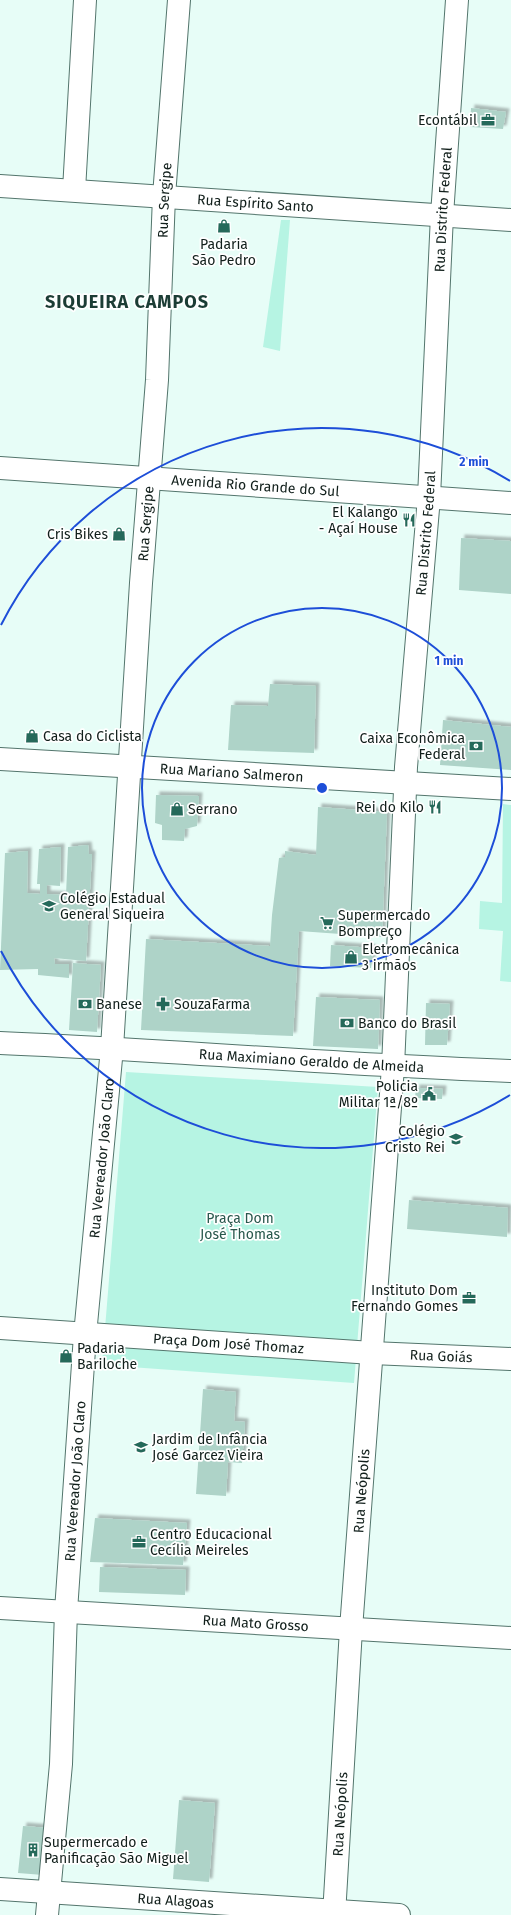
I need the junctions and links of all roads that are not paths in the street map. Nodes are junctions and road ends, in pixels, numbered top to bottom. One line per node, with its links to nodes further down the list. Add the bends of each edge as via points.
1 (85, 0): 5 (street)
2 (179, 0): 6 (street, Rua Sergipe)
3 (457, 0): 7 (street, Rua Distrito Federal)
4 (0, 186): 5 (street, Rua Espírito Santo)
5 (74, 190): 6 (street, Rua Espírito Santo)
6 (164, 196): 7 (street, Rua Espírito Santo); 10 (street, Rua Sergipe, via 157,380)
7 (442, 215): 8 (street, Rua Espírito Santo); 11 (street, Rua Distrito Federal)
8 (511, 220)
9 (0, 468): 10 (street, Avenida Rio Grande do Sul)
10 (149, 478): 11 (street, Avenida Rio Grande do Sul); 14 (street, Rua Sergipe)
11 (429, 497): 12 (street, Avenida Rio Grande do Sul); 15 (street, Rua Distrito Federal)
12 (511, 503)
13 (0, 759): 14 (street, Rua Mariano Salmeron)
14 (131, 766): 15 (street, Rua Mariano Salmeron); 18 (street, Rua Sergipe)
15 (406, 783): 16 (street, Rua Mariano Salmeron); 19 (street, Rua Distrito Federal)
16 (511, 789)
17 (0, 1043): 18 (street, Rua Maximiano Geraldo de Almeida)
18 (112, 1048): 19 (street, Rua Maximiano Geraldo de Almeida); 22 (street, Rua Veereador João Claro)
19 (393, 1067): 20 (street, Rua Maximiano Geraldo de Almeida); 23 (street, Rua Neópolis)
20 (511, 1071)
21 (0, 1328): 22 (street, Praça Dom José Thomaz)
22 (84, 1335): 23 (street, Praça Dom José Thomaz); 26 (street, Rua Veereador João Claro)
23 (372, 1353): 24 (street, Rua Goiás); 27 (street, Rua Neópolis)
24 (511, 1359)
25 (0, 1608): 26 (street, Rua Mato Grosso)
26 (66, 1611): 27 (street, Rua Mato Grosso); 30 (street, Rua Veereador João Claro, via 61,1764)
27 (351, 1629): 28 (street, Rua Mato Grosso); 32 (street, Rua Neópolis)
28 (511, 1638)
29 (0, 1889): 30 (street, Rua Alagoas)
30 (49, 1892): 31 (street, Rua Alagoas); 33 (street, Rua Veereador João Claro)
31 (193, 1908): 32 (street, Rua Alagoas)
32 (335, 1912): 34 (street, Rua Alagoas)
33 (47, 1915)
34 (399, 1915)

